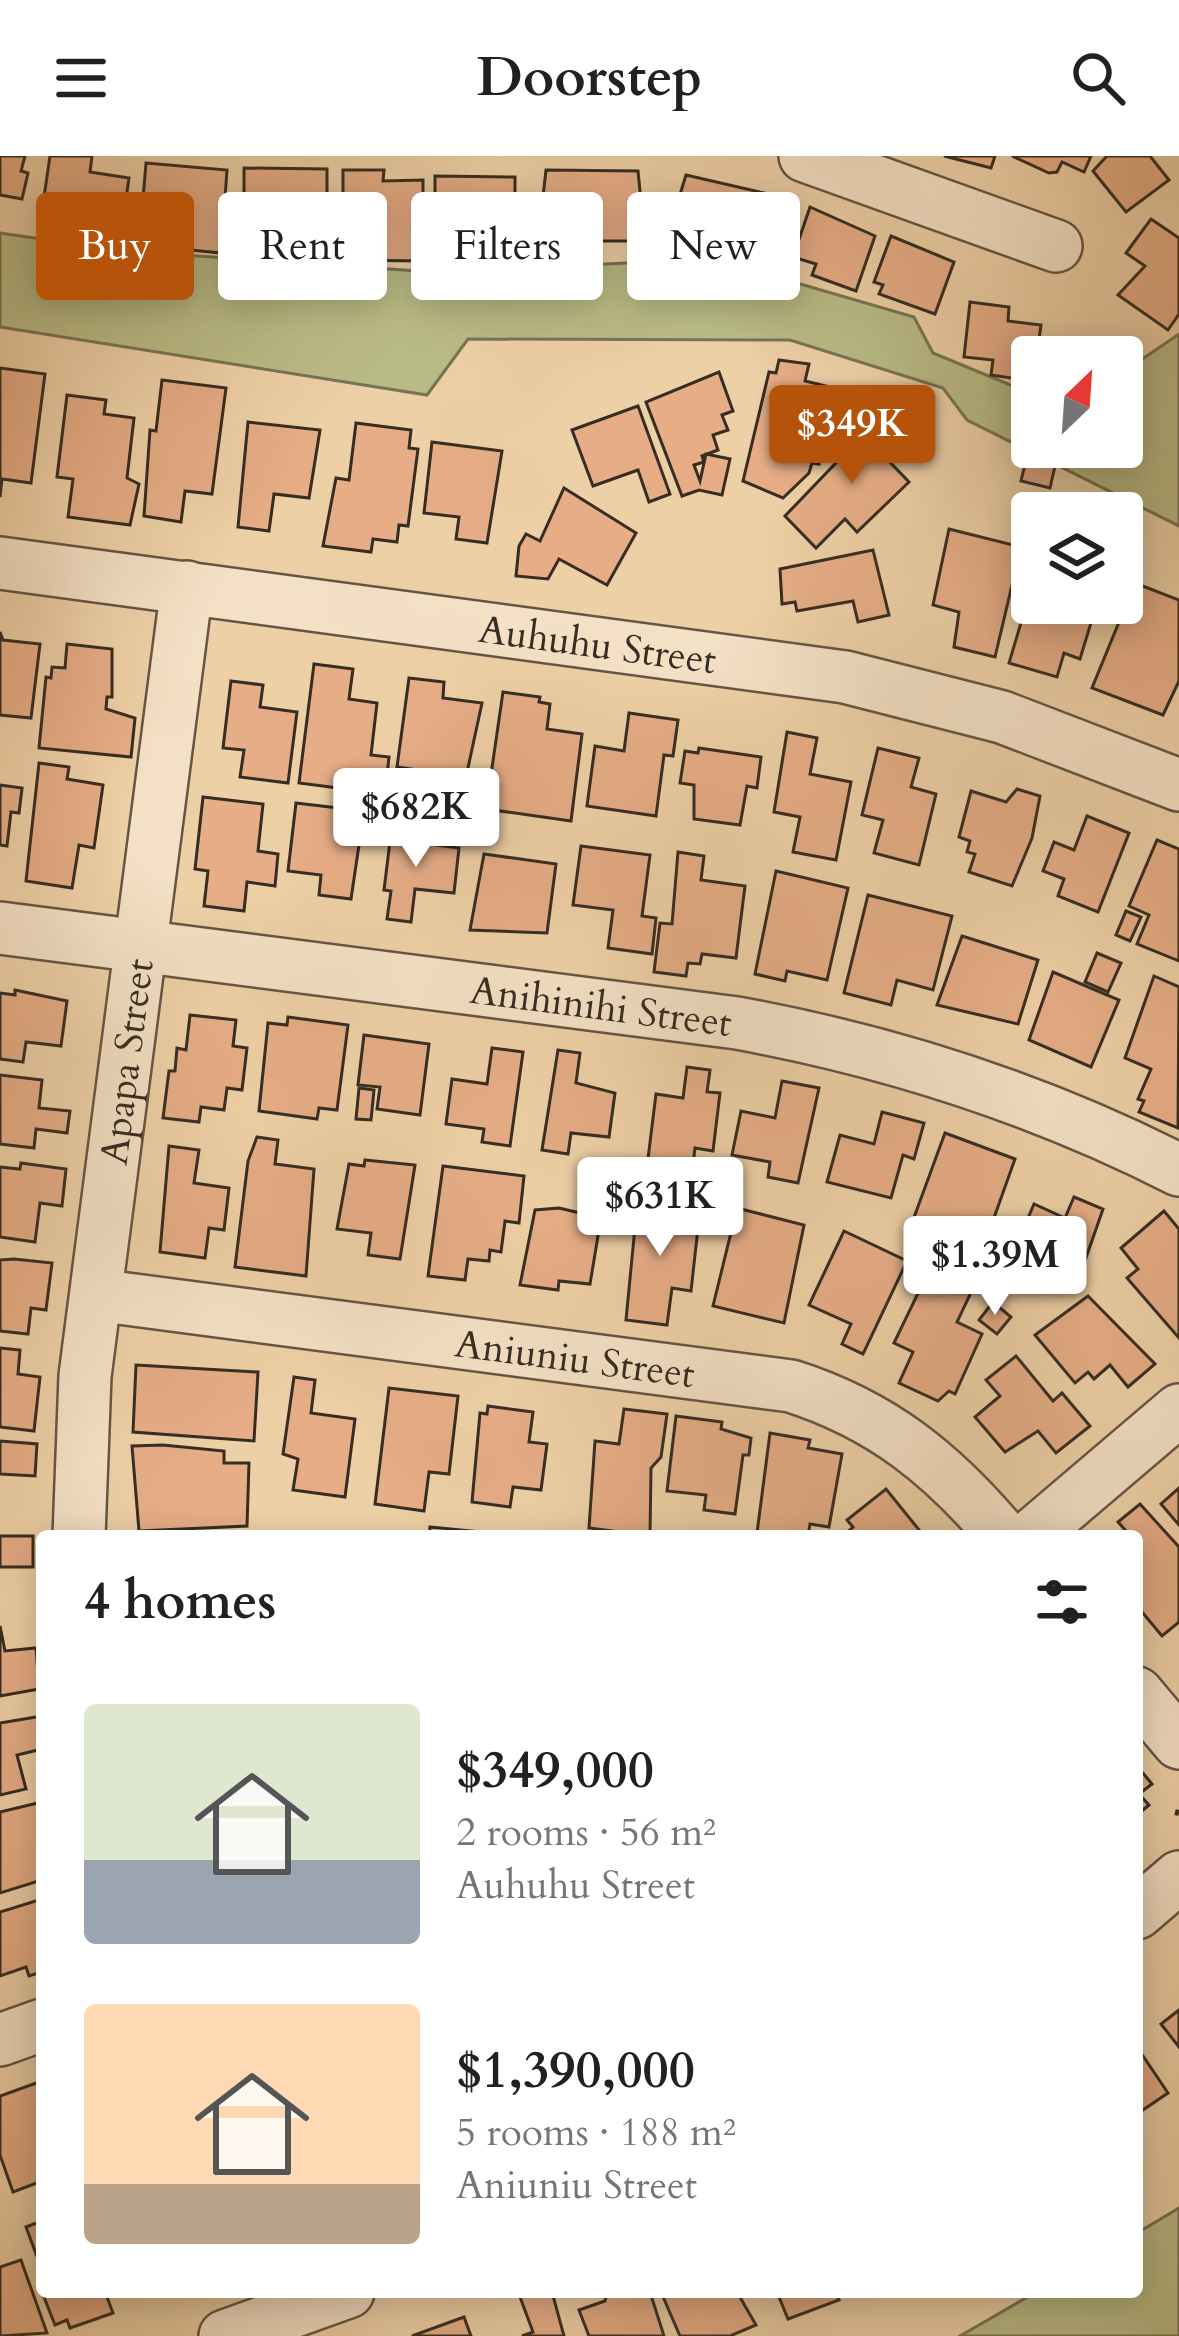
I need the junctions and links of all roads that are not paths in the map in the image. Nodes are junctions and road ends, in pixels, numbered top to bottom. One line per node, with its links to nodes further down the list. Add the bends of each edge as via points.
1 (806, 156): 2 (street)
2 (1056, 247)
3 (0, 563): 4 (street, Auhuhu Street)
4 (188, 587): 5 (street, Auhuhu Street, via 845,677 1002,717); 7 (street, Apapa Street)
5 (1179, 784)
6 (0, 928): 7 (street, Anihinihi Street)
7 (141, 946): 8 (street, Anihinihi Street, via 845,1044 974,1083); 9 (street, Apapa Street)
8 (1179, 1169)
9 (96, 1295): 11 (street, Apapa Street); 12 (street, Aniuniu Street, via 791,1386 899,1434)
10 (1179, 1410): 13 (street)
11 (79, 1530)
12 (998, 1530)
13 (1038, 1530)
14 (1143, 1701): 15 (street)
15 (1179, 1743)
16 (1179, 1877): 17 (street)
17 (1143, 1908)
18 (36, 2027): 19 (street)
19 (0, 2041)
20 (285, 2302): 21 (street)
21 (224, 2336)

